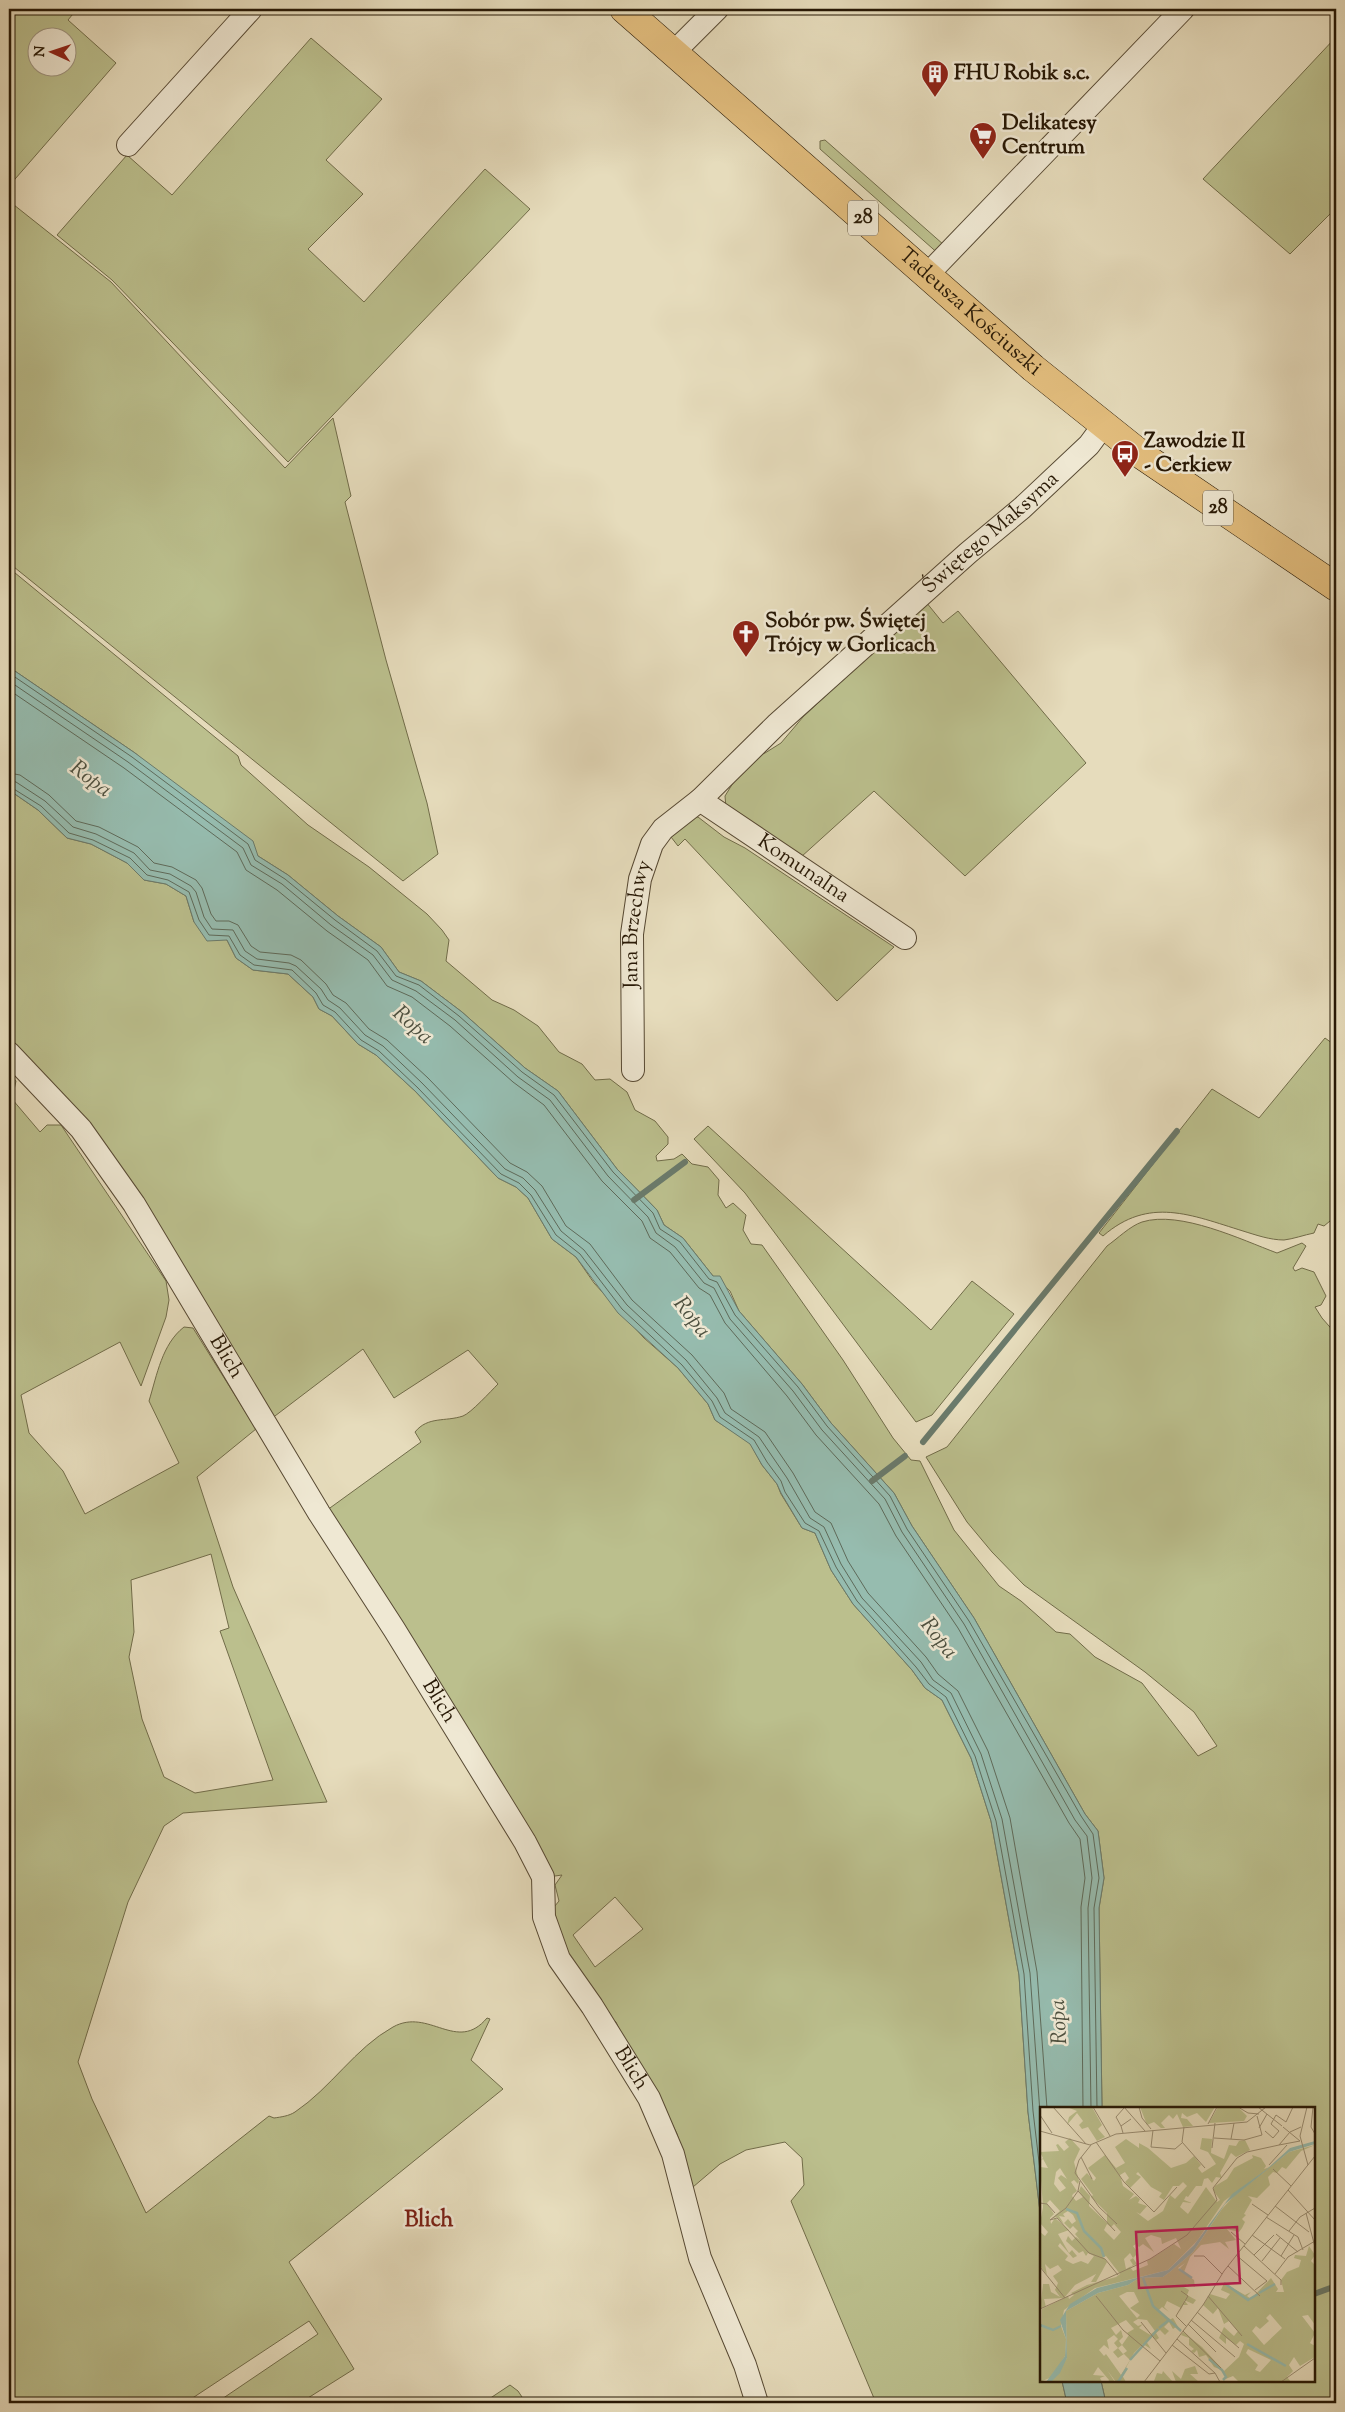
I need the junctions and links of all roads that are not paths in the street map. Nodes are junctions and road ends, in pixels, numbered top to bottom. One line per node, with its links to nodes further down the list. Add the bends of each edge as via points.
1 (251, 9): 6 (street)
2 (624, 9): 5 (main road, Tadeusza Kościuszki / 28)
3 (717, 9): 5 (street)
4 (1183, 9): 7 (street)
5 (674, 52): 7 (main road, Tadeusza Kościuszki / 28)
6 (128, 145)
7 (927, 275): 8 (main road, Tadeusza Kościuszki / 28)
8 (1103, 426): 9 (main road, Tadeusza Kościuszki / 28, via 1167,474); 10 (street, Świętego Maksyma, via 1089,444 1022,508 783,718)
9 (1336, 587)
10 (700, 800): 11 (street, Komunalna); 13 (street, Jana Brzechwy, via 663,829 652,844 640,879 632,934)
11 (905, 938)
12 (9, 1053): 14 (street, Blich, via 81,1129 134,1204 319,1513 525,1842 544,1877 544,1917 559,1960 592,2006 649,2098 673,2154 700,2258 745,2365)
13 (633, 1070)
14 (757, 2403)

